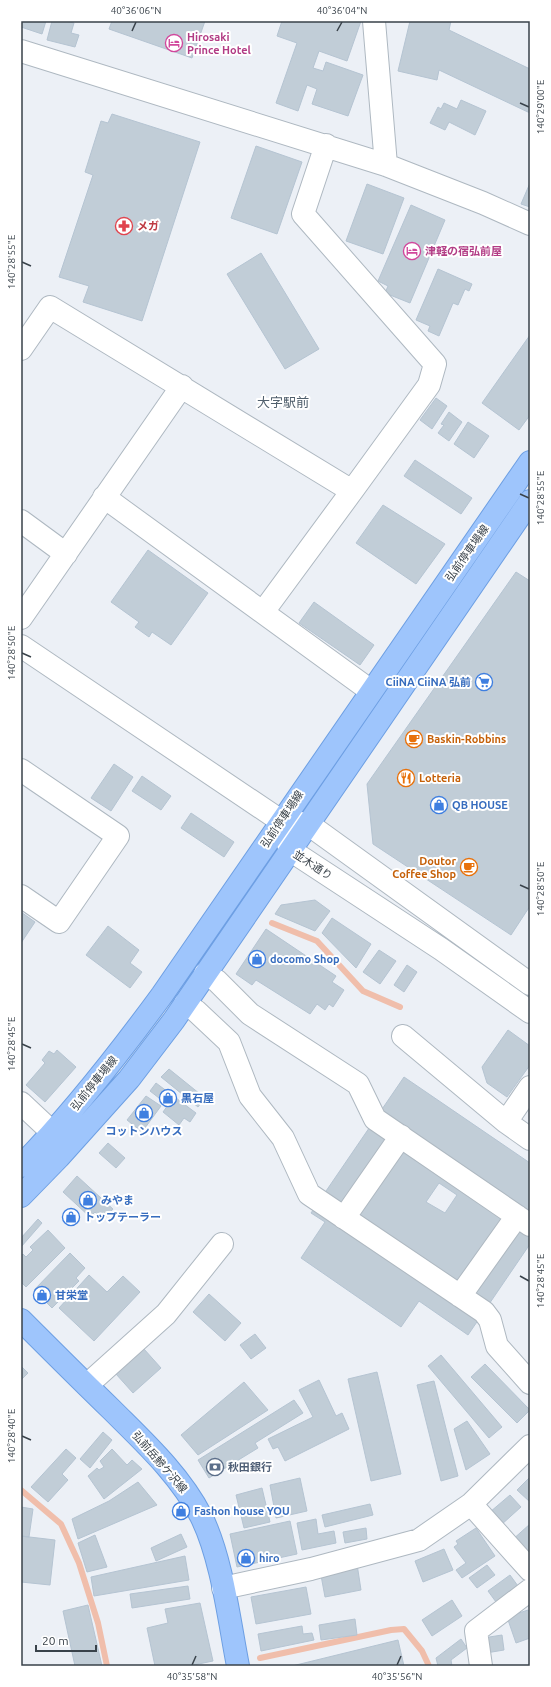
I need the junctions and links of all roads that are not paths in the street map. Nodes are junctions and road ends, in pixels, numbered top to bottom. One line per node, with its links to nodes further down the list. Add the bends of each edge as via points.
1 (374, 21): 4 (street)
2 (22, 56): 3 (street)
3 (326, 145): 4 (street); 9 (street, via 303,214 435,364 429,385)
4 (386, 165): 5 (street)
5 (530, 224)
6 (21, 349): 7 (street, via 50,307)
7 (182, 386): 9 (street); 10 (street)
8 (530, 462): 17 (main road, 弘前停車場線)
9 (352, 491): 14 (street)
10 (104, 497): 13 (street); 14 (street)
11 (530, 500): 20 (main road, 弘前停車場線)
12 (21, 521): 13 (street)
13 (66, 554): 15 (street)
14 (263, 612): 17 (street)
15 (21, 618)
16 (21, 646): 19 (street)
17 (371, 691): 19 (main road, 弘前停車場線)
18 (21, 770): 22 (street, via 118,836 59,922)
19 (281, 821): 20 (street); 21 (street, 並木通り); 31 (main road, 弘前停車場線, via 127,1043)
20 (308, 824): 21 (main road, 弘前停車場線); 24 (street)
21 (290, 850): 23 (main road, 弘前停車場線); 26 (street, 並木通り, via 441,949)
22 (21, 896)
23 (205, 974): 25 (main road, 弘前停車場線); 32 (street, via 217,981 250,1014 358,1084 376,1119)
24 (530, 984)
25 (185, 1004): 35 (main road, 弘前停車場線, via 129,1080); 36 (street, via 229,1042 250,1096 283,1138 309,1194)
26 (530, 1012)
27 (403, 1036): 30 (street)
28 (530, 1087): 30 (street)
29 (21, 1103): 31 (street)
30 (506, 1122): 33 (street)
31 (53, 1133): 34 (main road, 弘前停車場線)
32 (401, 1136): 36 (street); 37 (street)
33 (530, 1139)
34 (21, 1166)
35 (21, 1196)
36 (344, 1218): 39 (street)
37 (524, 1221): 39 (street)
38 (222, 1244): 42 (street, via 166,1314)
39 (460, 1296): 41 (street, via 484,1312 490,1320 497,1346)
40 (21, 1320): 42 (main road, 弘前岳鰺ケ沢線)
41 (526, 1374)
42 (87, 1385): 46 (main road, 弘前岳鰺ケ沢線, via 138,1436 186,1490 201,1517)
43 (530, 1446): 44 (street)
44 (471, 1504): 45 (street); 46 (street, via 419,1540 311,1569)
45 (530, 1570)
46 (223, 1588): 48 (main road, 弘前岳鰺ケ沢線)
47 (530, 1590): 49 (street, via 476,1631)
48 (238, 1666)
49 (481, 1666)

